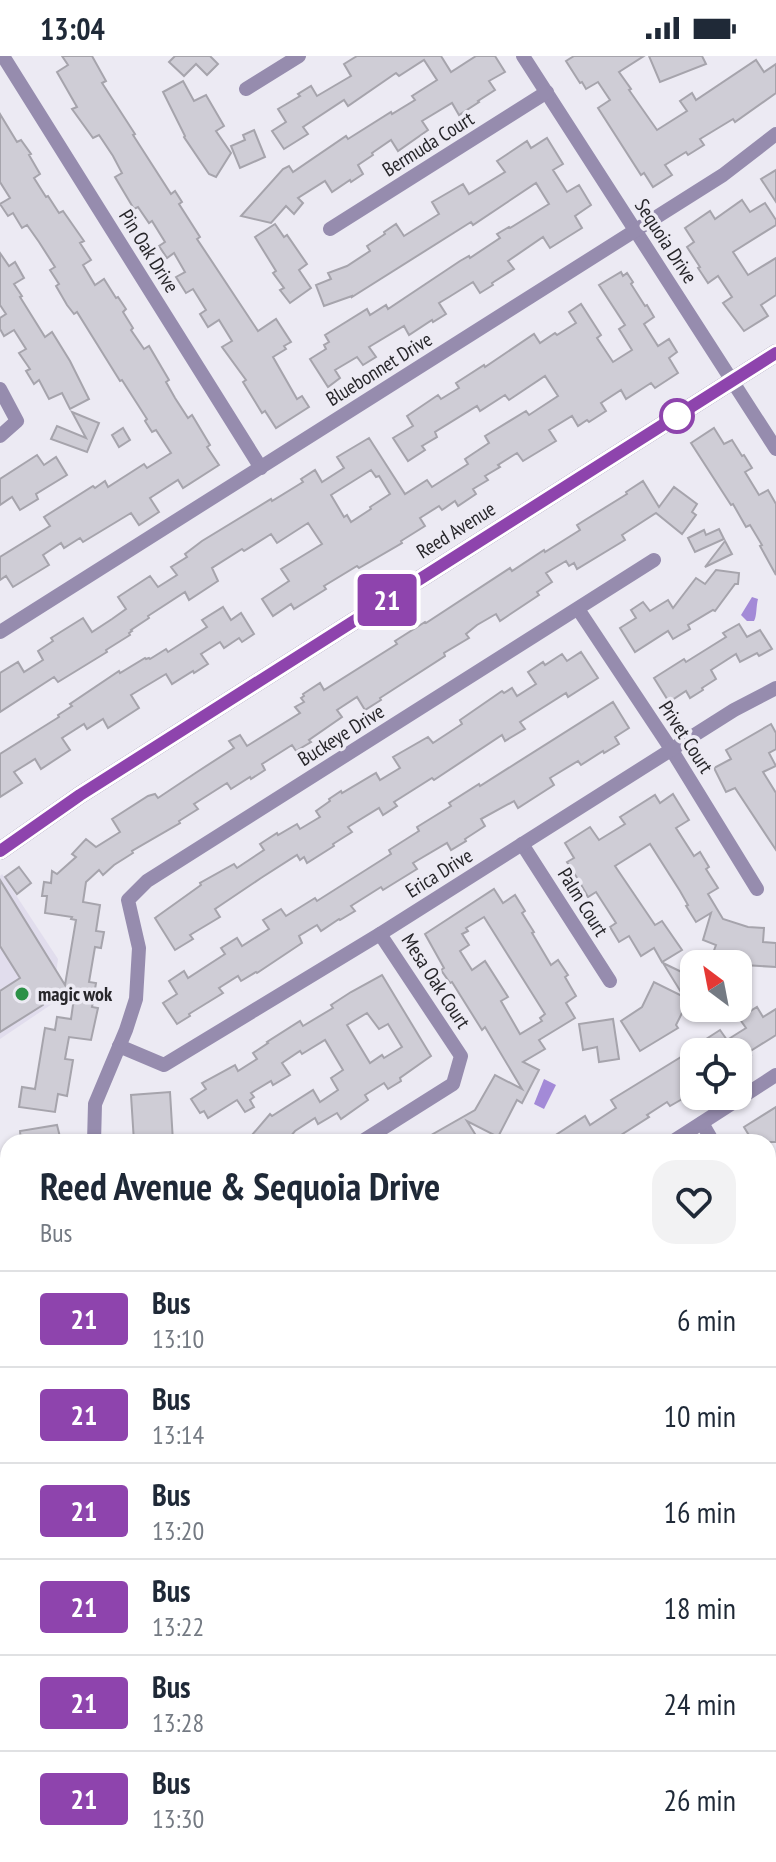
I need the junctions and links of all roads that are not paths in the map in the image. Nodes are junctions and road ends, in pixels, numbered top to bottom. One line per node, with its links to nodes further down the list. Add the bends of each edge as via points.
1 (3, 56): 14 (street, Pin Oak Drive)
2 (299, 56): 4 (street)
3 (523, 56): 5 (street, Sequoia Drive)
4 (246, 89)
5 (547, 92): 7 (street, Bermuda Court); 8 (street, Sequoia Drive)
6 (776, 134): 8 (street, Bluebonnet Drive, via 723,175)
7 (330, 229)
8 (635, 230): 10 (street, Sequoia Drive); 14 (street, Bluebonnet Drive)
9 (776, 353): 10 (main road, Reed Avenue)
10 (733, 380): 13 (street, Sequoia Drive); 21 (main road, Reed Avenue)
11 (0, 389): 12 (street, via 17,421)
12 (0, 436)
13 (776, 449)
14 (261, 468): 17 (street, Bluebonnet Drive)
15 (654, 560): 16 (street, Buckeye Drive)
16 (578, 609): 19 (street, Privet Court); 25 (street, Buckeye Drive, via 147,881 128,900 139,948 136,999)
17 (0, 632)
18 (776, 688): 19 (street, Erica Drive)
19 (671, 749): 20 (street, Erica Drive); 22 (street, Privet Court)
20 (522, 844): 23 (street, Erica Drive); 24 (street, Palm Court)
21 (0, 851)
22 (757, 889)
23 (380, 934): 25 (street, Erica Drive, via 164,1065); 29 (street, Mesa Oak Court, via 461,1056 453,1084)
24 (610, 981)
25 (119, 1046): 28 (street, via 95,1104)
26 (776, 1075): 27 (street)
27 (702, 1123): 30 (street); 31 (street)
28 (94, 1134)
29 (374, 1134)
30 (685, 1134)
31 (708, 1134)

